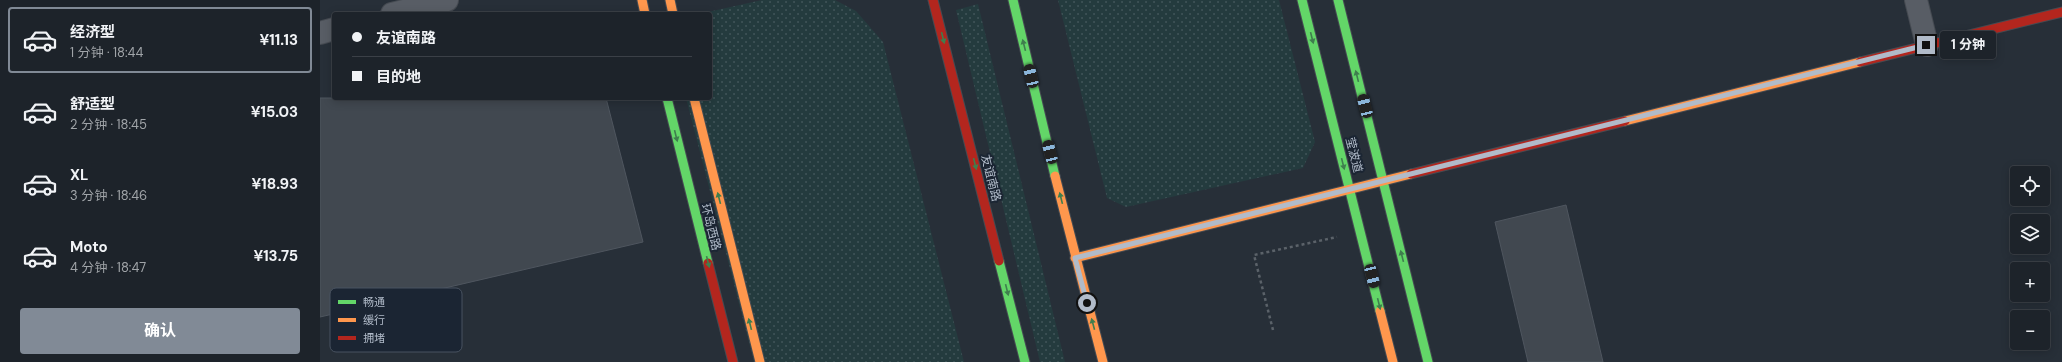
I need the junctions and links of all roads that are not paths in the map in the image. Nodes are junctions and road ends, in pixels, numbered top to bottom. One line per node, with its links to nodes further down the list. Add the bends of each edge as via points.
1 (447, 0): 8 (street)
2 (670, 0): 9 (street)
3 (934, 0): 21 (street, 友谊南路, one-way to 21)
4 (1013, 0): 18 (street, one-way to 4)
5 (1302, 0): 17 (street, 莹波道, one-way to 17)
6 (1338, 0): 16 (street, 莹波道, one-way to 6)
7 (1916, 0): 13 (street)
8 (400, 12)
9 (673, 12)
10 (2062, 12): 13 (street)
11 (332, 30): 12 (street)
12 (320, 33)
13 (1926, 45): 16 (street)
14 (667, 100): 19 (street, 环岛西路, one-way to 19)
15 (694, 100): 20 (street, 环岛西路, one-way to 15)
16 (1384, 182): 17 (street); 24 (street, 莹波道, one-way to 16)
17 (1350, 190): 18 (street); 23 (street, 莹波道, one-way to 23)
18 (1075, 258): 22 (street, one-way to 18)
19 (733, 362)
20 (760, 362)
21 (1025, 362)
22 (1103, 362)
23 (1393, 362)
24 (1428, 362)

